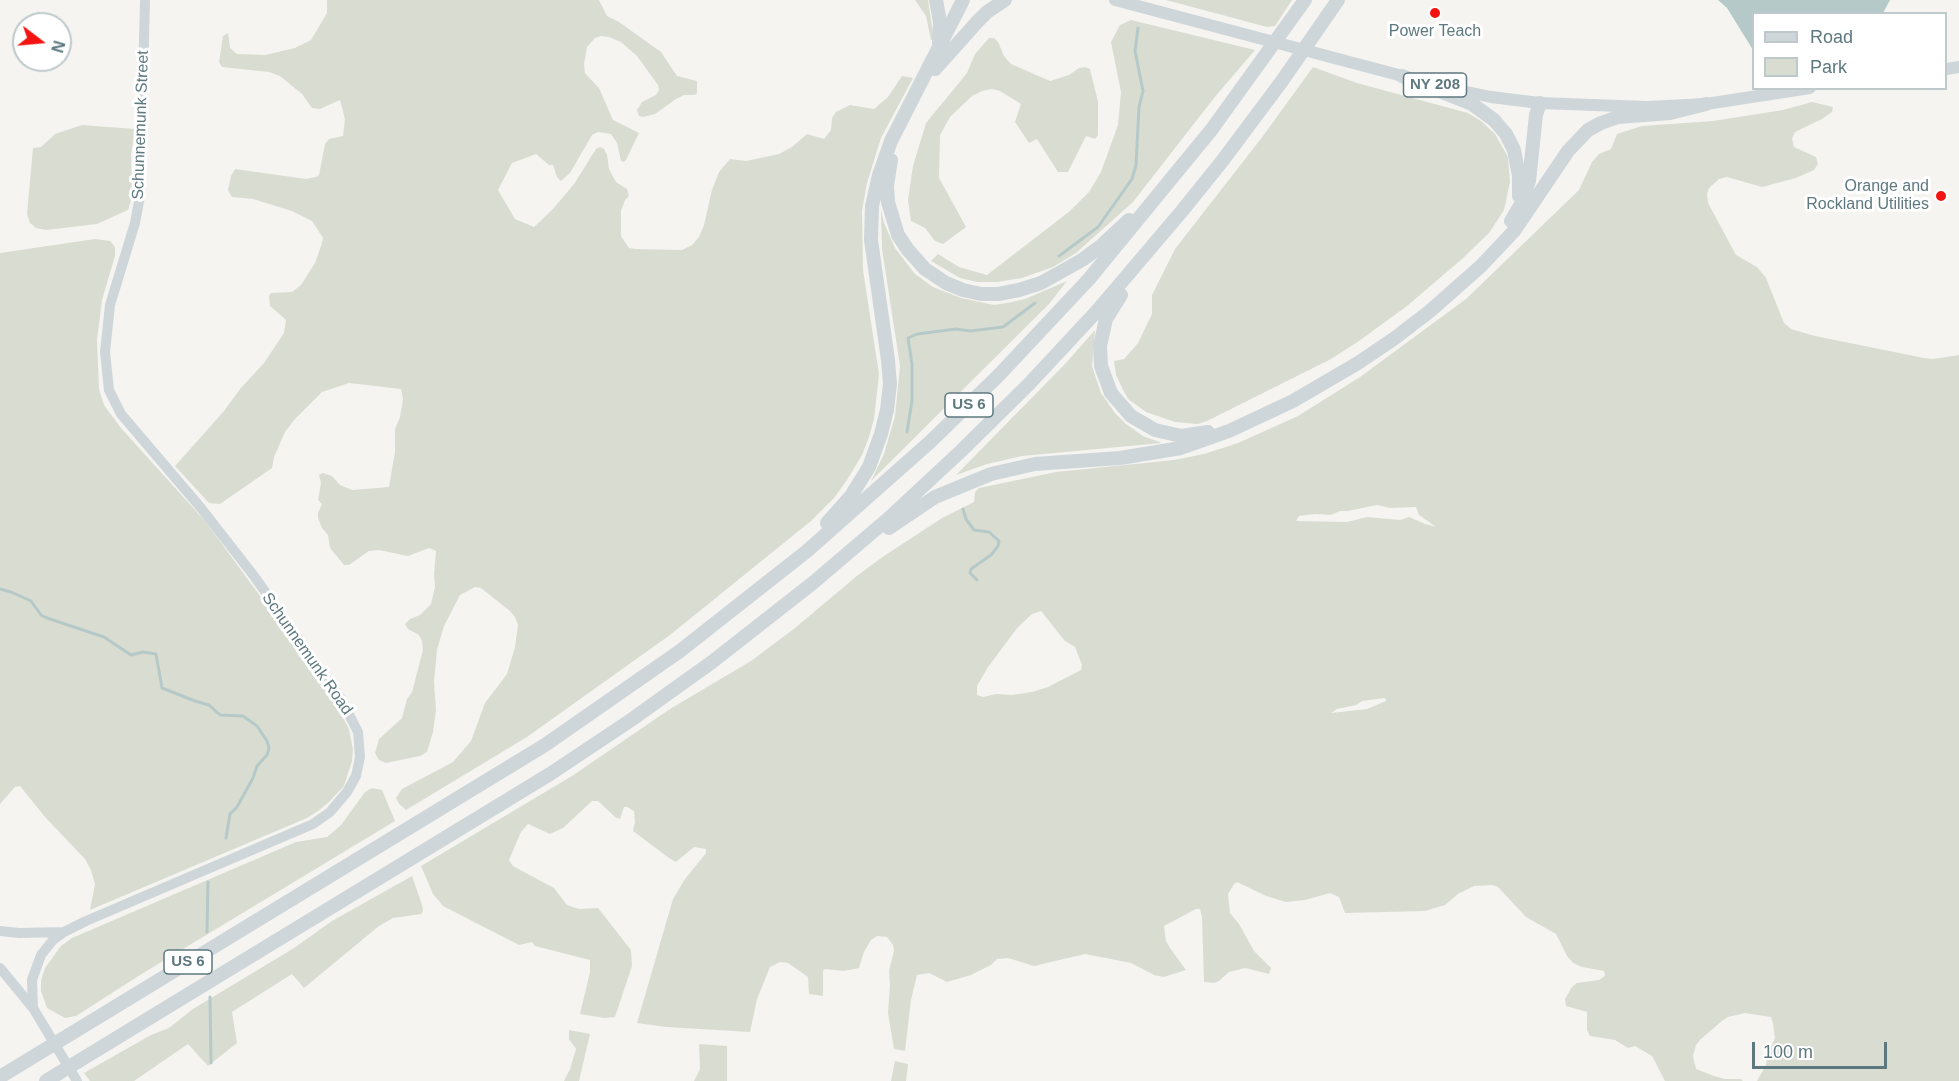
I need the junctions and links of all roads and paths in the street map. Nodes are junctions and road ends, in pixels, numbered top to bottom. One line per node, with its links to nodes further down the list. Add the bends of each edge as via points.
1 (146, 0): 19 (street, Schunnemunk Street, via 140,196 109,311 105,352)
2 (936, 0): 9 (highway, via 940,28)
3 (963, 0): 9 (highway)
4 (970, 0): 10 (highway)
5 (1005, 0): 10 (highway, via 978,21)
6 (1115, 0): 11 (main road, NY 208)
7 (1305, 0): 15 (highway, US 6)
8 (1338, 0): 16 (highway, US 6, via 1262,109)
9 (936, 54): 21 (highway, via 887,152 874,196 872,254 889,372 887,410 878,445 844,506)
10 (935, 69): 15 (highway, via 895,150 887,194 898,235 908,250 925,269 954,287 998,294 1053,278 1101,246 1156,189)
11 (1402, 76): 13 (main road, NY 208, via 1474,94); 18 (highway, via 1472,104 1501,128 1518,166 1520,193)
12 (1797, 90): 14 (main road, NY 208)
13 (1540, 103): 14 (main road, NY 208, via 1647,107); 17 (highway, via 1538,169); 18 (highway, via 1528,181)
14 (1706, 104): 17 (highway, via 1670,114 1618,117 1594,126 1569,151)
15 (1180, 171): 21 (highway, US 6, via 1089,279 984,390 882,487)
16 (1182, 212): 18 (highway, via 1114,304 1103,327 1100,346 1107,384 1124,410 1147,427 1181,435 1206,432 1246,417 1309,385 1371,346 1459,277 1497,241); 20 (highway, US 6, via 1029,384 938,473)
17 (1527, 213): 20 (highway, via 1495,252 1430,311 1376,351 1293,401 1181,448 1120,458 1035,464 977,478 922,504)
18 (1513, 218)
19 (109, 390): 23 (street, Schunnemunk Road, via 121,414 206,514 341,699 356,726 360,757 347,792 313,824)
20 (814, 582): 27 (highway, US 6, via 712,662 550,774)
21 (731, 613): 26 (highway, US 6, via 518,762)
22 (0, 931): 23 (street, Schunnemunk Road)
23 (64, 932): 25 (street, Schunnemunk Road, via 47,946 38,963 31,989)
24 (0, 968): 25 (street)
25 (33, 1008): 28 (street)
26 (0, 1077)
27 (46, 1081)
28 (77, 1081)

